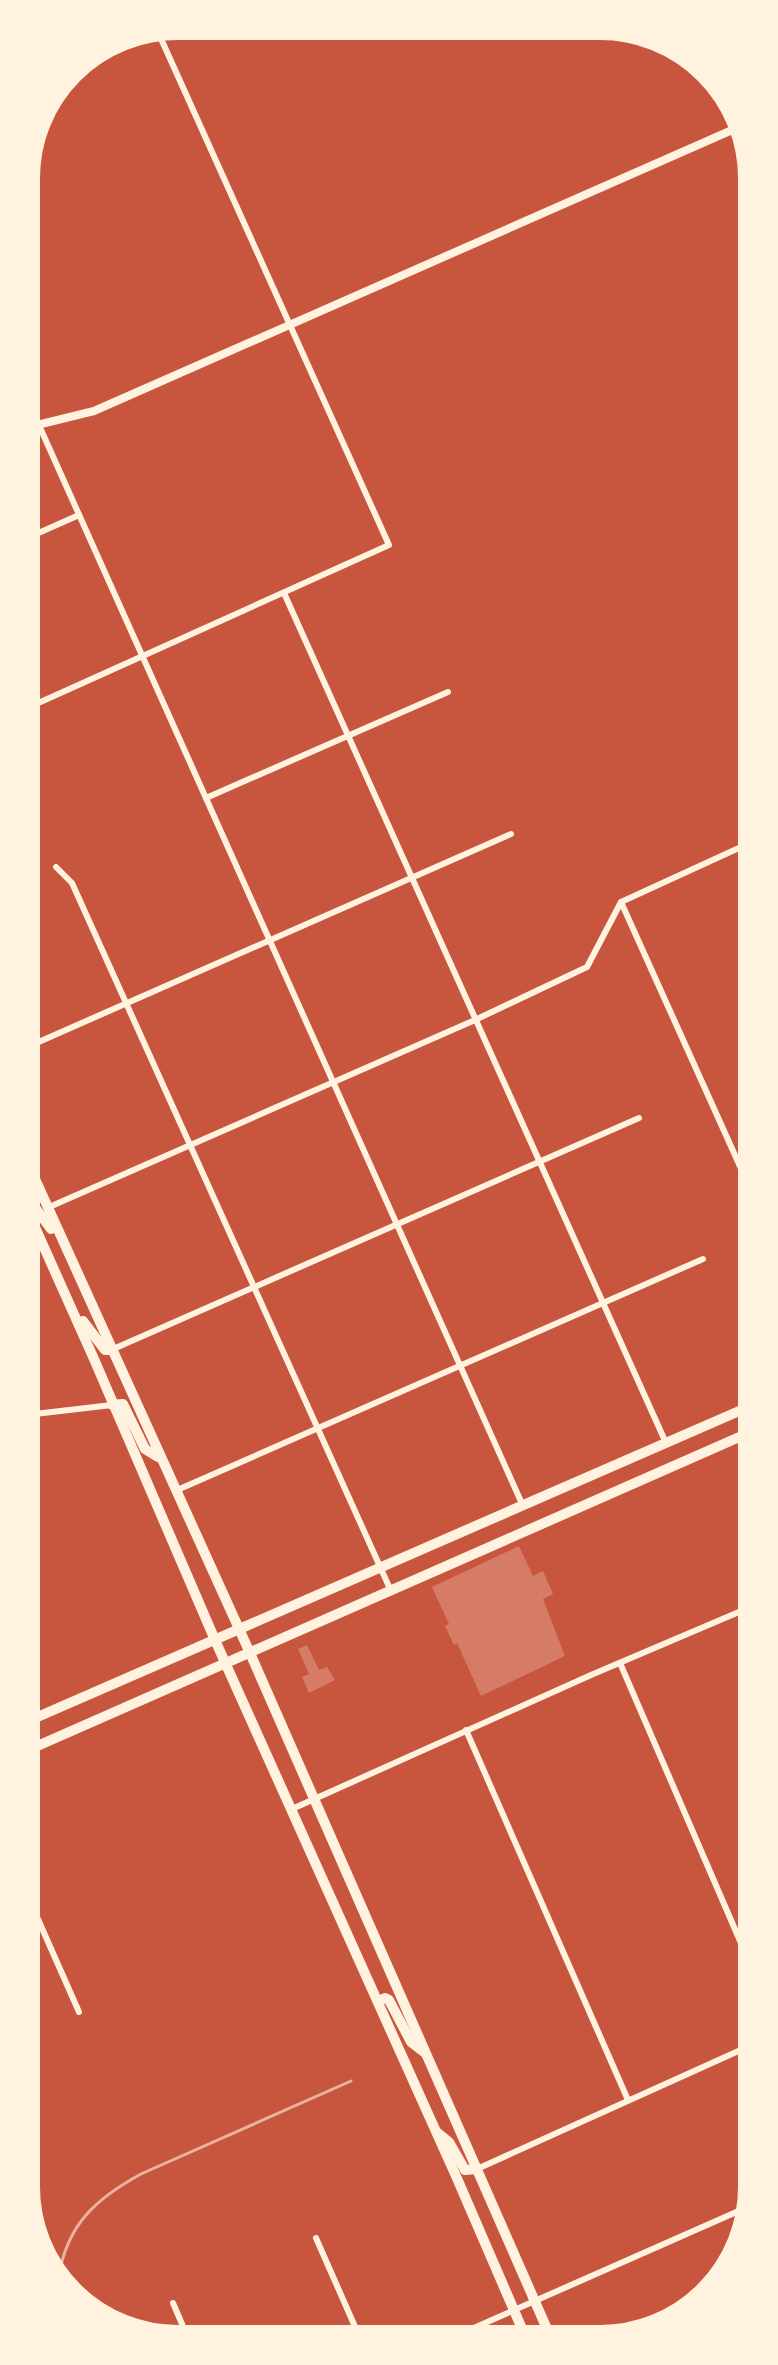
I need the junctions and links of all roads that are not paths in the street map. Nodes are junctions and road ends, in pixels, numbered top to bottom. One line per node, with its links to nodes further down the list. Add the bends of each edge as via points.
1 (161, 39): 3 (street)
2 (732, 130): 3 (street)
3 (290, 326): 4 (street, via 94,411); 7 (street, via 389,545)
4 (38, 423): 5 (street)
5 (79, 515): 6 (street); 8 (street)
6 (38, 533)
7 (284, 593): 8 (street); 11 (street)
8 (142, 657): 10 (street); 12 (street)
9 (448, 692): 11 (street)
10 (38, 703)
11 (348, 736): 12 (street); 16 (street)
12 (206, 798): 18 (street)
13 (511, 834): 16 (street)
14 (740, 848): 17 (street)
15 (56, 867): 19 (street, via 72,883)
16 (412, 878): 18 (street); 20 (street)
17 (621, 902): 20 (street, via 587,967); 26 (street)
18 (270, 940): 19 (street); 22 (street)
19 (126, 1004): 21 (street); 24 (street)
20 (475, 1020): 22 (street); 25 (street)
21 (38, 1042)
22 (333, 1082): 24 (street); 30 (street)
23 (639, 1118): 25 (street)
24 (190, 1146): 28 (street); 34 (street)
25 (539, 1161): 30 (street); 36 (street)
26 (740, 1166)
27 (38, 1187): 28 (main road)
28 (47, 1208): 33 (main road)
29 (38, 1212): 33 (main road)
30 (397, 1224): 34 (street); 38 (street)
31 (38, 1232): 35 (main road)
32 (703, 1259): 36 (street)
33 (71, 1261): 37 (main road)
34 (254, 1287): 37 (street); 42 (street)
35 (64, 1292): 37 (main road, via 100,1347); 39 (main road)
36 (603, 1303): 38 (street); 44 (street)
37 (111, 1350): 45 (main road)
38 (461, 1366): 42 (street); 47 (street)
39 (112, 1405): 41 (street); 45 (main road, via 123,1404 145,1449); 52 (main road)
40 (740, 1411): 44 (main road)
41 (38, 1414)
42 (318, 1429): 46 (street); 48 (street)
43 (740, 1437): 49 (main road)
44 (666, 1443): 47 (main road)
45 (160, 1458): 46 (main road)
46 (175, 1492): 51 (main road)
47 (523, 1506): 48 (main road)
48 (380, 1568): 49 (street); 51 (main road)
49 (391, 1591): 53 (main road)
50 (740, 1612): 55 (street)
51 (239, 1631): 52 (main road); 53 (main road)
52 (215, 1640): 54 (main road); 56 (main road)
53 (250, 1653): 54 (main road); 59 (main road)
54 (226, 1663): 58 (main road); 60 (main road)
55 (620, 1663): 57 (street); 62 (street)
56 (38, 1717)
57 (466, 1730): 59 (street); 67 (street)
58 (38, 1746)
59 (314, 1800): 60 (street); 66 (main road)
60 (292, 1809): 63 (main road)
61 (38, 1919): 64 (street)
62 (740, 1941)
63 (378, 2001): 66 (main road, via 389,2000 411,2042); 68 (main road)
64 (79, 2012)
65 (740, 2050): 67 (street)
66 (426, 2053): 69 (main road)
67 (628, 2100): 69 (street)
68 (437, 2132): 69 (main road, via 465,2170); 74 (main road)
69 (477, 2169): 72 (main road)
70 (737, 2212): 72 (street)
71 (316, 2238): 76 (street)
72 (535, 2301): 74 (street); 79 (main road)
73 (173, 2303): 75 (street)
74 (514, 2310): 77 (street); 78 (main road)
75 (183, 2327)
76 (355, 2327)
77 (476, 2327)
78 (521, 2327)
79 (546, 2327)

